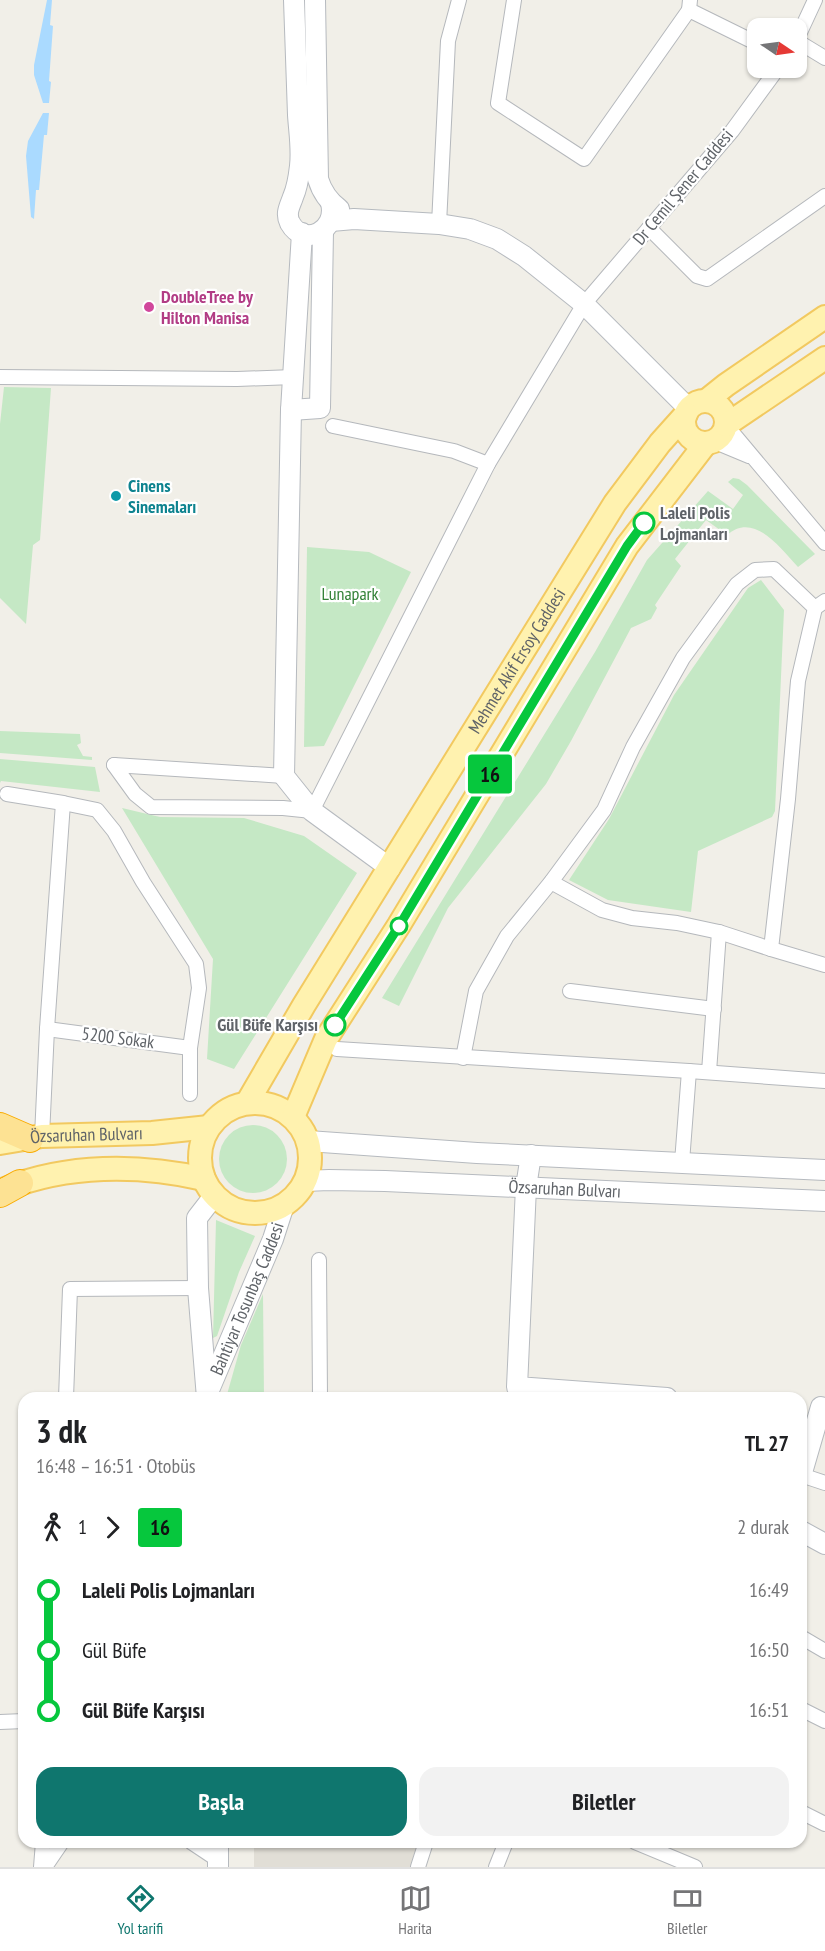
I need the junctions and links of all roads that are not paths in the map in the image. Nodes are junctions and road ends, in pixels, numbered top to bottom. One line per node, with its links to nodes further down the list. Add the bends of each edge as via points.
1 (294, 0): 13 (street, via 300,164)
2 (315, 0): 14 (street, via 318,179)
3 (459, 0): 15 (street, via 448,41)
4 (514, 0): 6 (street, via 498,103 584,159)
5 (815, 0): 7 (street)
6 (689, 5): 8 (street)
7 (807, 18)
8 (747, 38)
9 (807, 47): 10 (street)
10 (825, 58)
11 (771, 78): 16 (street, Dr Cemil Şener Caddesi, via 732,131)
12 (825, 196): 16 (street, via 707,279 697,276)
13 (293, 197): 14 (street, via 311,190); 17 (street, via 288,218)
14 (327, 212): 15 (street, via 354,219); 17 (street, via 316,234); 24 (street, via 320,408)
15 (440, 224): 18 (street, via 497,239)
16 (649, 228): 18 (street, Dr Cemil Şener Caddesi)
17 (302, 233): 22 (street)
18 (584, 304): 23 (street); 28 (street, Dr Cemil Şener Caddesi)
19 (825, 317): 23 (main road, Mehmet Akif Ersoy Caddesi)
20 (825, 358): 26 (main road, Mehmet Akif Ersoy Caddesi)
21 (0, 377): 22 (street)
22 (294, 377): 24 (street)
23 (694, 408): 26 (main road, via 713,402 723,411); 26 (main road, via 684,421 688,434 699,442); 35 (main road, Mehmet Akif Ersoy Caddesi, via 660,443 615,503)
24 (291, 410): 31 (street)
25 (333, 426): 28 (street, via 454,451)
26 (715, 436): 27 (street); 27 (street); 51 (main road, Mehmet Akif Ersoy Caddesi, via 627,546 399,926 326,1039)
27 (751, 457): 29 (street)
28 (488, 464): 34 (street, Dr Cemil Şener Caddesi)
29 (825, 543)
30 (820, 605): 36 (street, via 774,569 755,570 737,584 683,658 633,747 604,810); 38 (street, via 798,681)
31 (284, 776): 34 (street); 34 (street, via 114,765 135,794 151,807)
32 (7, 794): 33 (street)
33 (63, 803): 42 (street); 43 (street, via 97,810 196,964 199,988)
34 (312, 811): 35 (street)
35 (390, 868): 50 (main road, Mehmet Akif Ersoy Caddesi)
36 (551, 882): 37 (street, via 602,909 632,918); 45 (street, via 507,936 476,991)
37 (719, 932): 38 (street); 41 (street)
38 (771, 949): 39 (street)
39 (825, 965)
40 (570, 991): 41 (street)
41 (714, 1009): 47 (street)
42 (47, 1029): 43 (street, 5200 Sokak); 54 (street)
43 (190, 1047): 49 (street)
44 (338, 1049): 45 (street)
45 (463, 1058): 46 (street)
46 (689, 1071): 47 (street); 58 (street)
47 (709, 1072): 48 (street)
48 (825, 1082)
49 (190, 1094)
50 (248, 1103): 51 (main road, via 272,1105); 53 (main road, via 219,1116)
51 (292, 1117): 55 (main road)
52 (0, 1126): 54 (highway)
53 (209, 1127): 54 (main road, Özsaruhan Bulvarı); 61 (main road, via 200,1154)
54 (36, 1138): 56 (main road, Özsaruhan Bulvarı)
55 (308, 1141): 57 (street, Özsaruhan Bulvarı); 60 (main road, via 310,1155)
56 (0, 1143)
57 (531, 1155): 58 (street, Özsaruhan Bulvarı); 62 (street)
58 (682, 1162): 59 (street, Özsaruhan Bulvarı)
59 (825, 1170)
60 (305, 1181): 62 (street, Özsaruhan Bulvarı); 65 (main road)
61 (209, 1187): 63 (main road, Özsaruhan Bulvarı, via 159,1170 126,1168 55,1173); 65 (main road, via 236,1210 252,1213); 67 (street, Bahtiyar Tosunbaş Caddesi, via 197,1218)
62 (526, 1187): 64 (street, Özsaruhan Bulvarı); 72 (street)
63 (7, 1189)
64 (825, 1201)
65 (284, 1205): 70 (street, Bahtiyar Tosunbaş Caddesi)
66 (319, 1260): 71 (street)
67 (198, 1288): 68 (street, via 70,1289); 69 (street, Bahtiyar Tosunbaş Caddesi)
68 (66, 1392)
69 (208, 1392)
70 (209, 1392)
71 (320, 1392)
72 (516, 1392)
73 (816, 1407): 74 (street)
74 (807, 1448)
75 (807, 1478): 76 (street)
76 (825, 1483)
77 (807, 1534): 78 (street)
78 (825, 1544)
79 (807, 1640): 80 (street)
80 (825, 1651)
81 (807, 1712): 83 (street)
82 (18, 1721): 84 (street)
83 (825, 1721)
84 (0, 1722)
85 (807, 1815): 86 (street)
86 (825, 1824)
87 (43, 1848): 96 (street)
88 (59, 1848): 97 (street)
89 (203, 1848): 94 (street)
90 (424, 1848): 98 (street)
91 (504, 1848): 99 (street)
92 (649, 1848): 95 (street)
93 (671, 1848): 95 (street)
94 (218, 1856)
95 (668, 1856): 100 (street)
96 (41, 1867)
97 (45, 1867)
98 (418, 1867)
99 (496, 1867)
100 (693, 1867)

